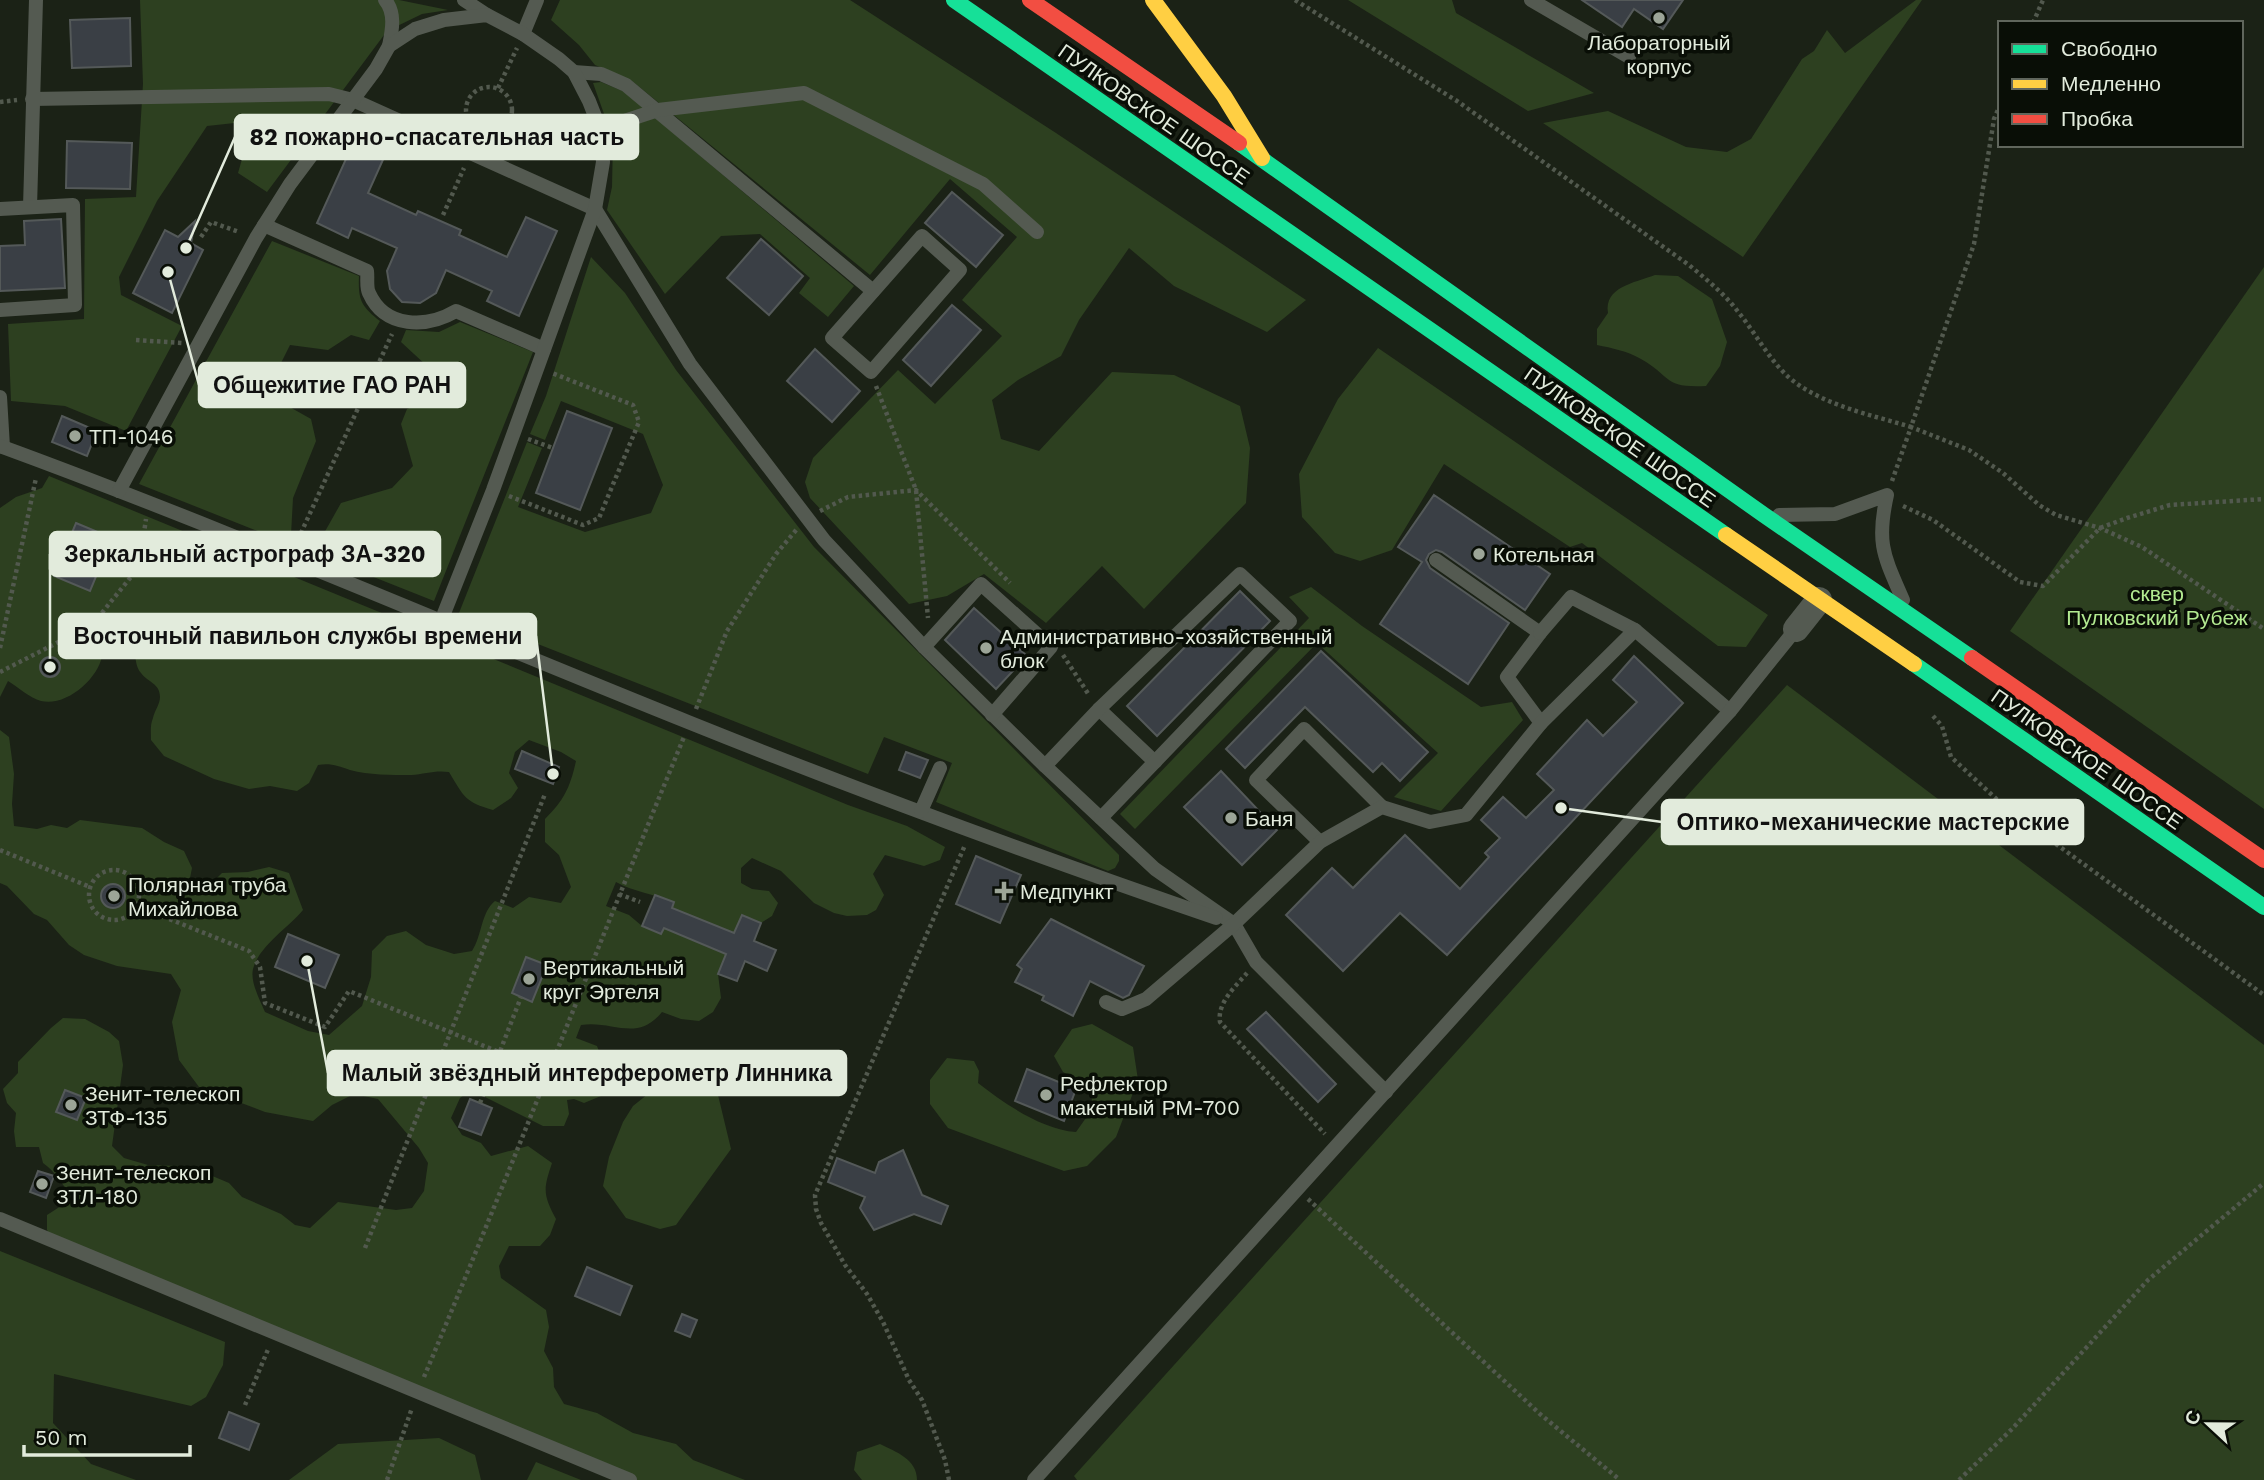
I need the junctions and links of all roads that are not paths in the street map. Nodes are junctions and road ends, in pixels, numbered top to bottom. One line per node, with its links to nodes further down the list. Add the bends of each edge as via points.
1 (36, 0): 14 (lane)
2 (385, 0): 11 (lane, via 393,24)
3 (464, 0): 9 (lane)
4 (537, 0): 10 (lane)
5 (954, 0): 32 (main road, ПУЛКОВСКОЕ ШОССЕ)
6 (1030, 0): 18 (main road, ПУЛКОВСКОЕ ШОССЕ)
7 (1153, 0): 18 (main road, ПУЛКОВСКОЕ ШОССЕ, via 1215,82)
8 (1531, 0): 12 (lane)
9 (487, 15): 10 (lane); 11 (lane, via 415,29)
10 (523, 34): 13 (lane)
11 (389, 46): 15 (lane)
12 (1629, 57)
13 (574, 72): 16 (lane, via 601,74 626,85); 17 (lane)
14 (32, 99): 15 (lane, via 329,94); 19 (lane)
15 (353, 100): 21 (lane); 22 (lane)
16 (658, 110): 17 (lane); 23 (lane, via 804,93 983,184); 24 (lane)
17 (600, 129): 21 (lane, via 603,162)
18 (1262, 158): 30 (main road, ПУЛКОВСКОЕ ШОССЕ)
19 (30, 206): 20 (lane); 25 (lane, via 73,205 75,305)
20 (0, 209)
21 (595, 209): 26 (lane); 38 (lane, via 690,364 824,540)
22 (260, 231): 26 (lane, via 368,271 368,291 377,306 398,321 439,321 456,311); 29 (lane)
23 (1037, 232)
24 (873, 291): 24 (lane, via 832,338 871,372 960,270 922,236)
25 (0, 310)
26 (544, 349): 34 (lane)
27 (0, 397): 28 (lane)
28 (1, 447): 29 (lane)
29 (119, 491): 34 (lane)
30 (1764, 515): 33 (main road, ПУЛКОВСКОЕ ШОССЕ); 33 (lane, via 1835,514 1887,495 1881,530 1883,554)
31 (1436, 560): 37 (lane)
32 (1819, 600): 35 (street); 53 (main road, ПУЛКОВСКОЕ ШОССЕ)
33 (1909, 615): 50 (main road, ПУЛКОВСКОЕ ШОССЕ)
34 (441, 621): 47 (lane)
35 (1796, 629): 40 (lane)
36 (1635, 630): 37 (lane, via 1571,597); 40 (lane); 42 (lane)
37 (1540, 633): 42 (lane, via 1507,677)
38 (927, 643): 41 (lane); 41 (lane, via 981,584 1051,648)
39 (1099, 709): 43 (lane); 43 (lane, via 1240,573 1290,621); 44 (lane)
40 (1730, 711): 56 (lane)
41 (992, 715): 44 (lane)
42 (1541, 723): 46 (lane, via 1466,815 1430,822)
43 (1155, 762): 48 (lane)
44 (1045, 766): 48 (lane)
45 (940, 768): 47 (lane)
46 (1382, 807): 49 (lane); 49 (lane, via 1304,729 1255,780)
47 (921, 811): 52 (lane)
48 (1101, 818): 51 (lane)
49 (1320, 842): 54 (lane)
50 (2264, 860)
51 (1155, 869): 52 (lane, via 1158,881 1152,889); 54 (lane)
52 (1139, 891): 54 (lane)
53 (2264, 907)
54 (1234, 924): 55 (lane, via 1146,999 1122,1009); 56 (lane, via 1256,962)
55 (1106, 1002)
56 (1386, 1093): 59 (lane)
57 (0, 1219): 58 (lane)
58 (630, 1480)
59 (1034, 1480)

